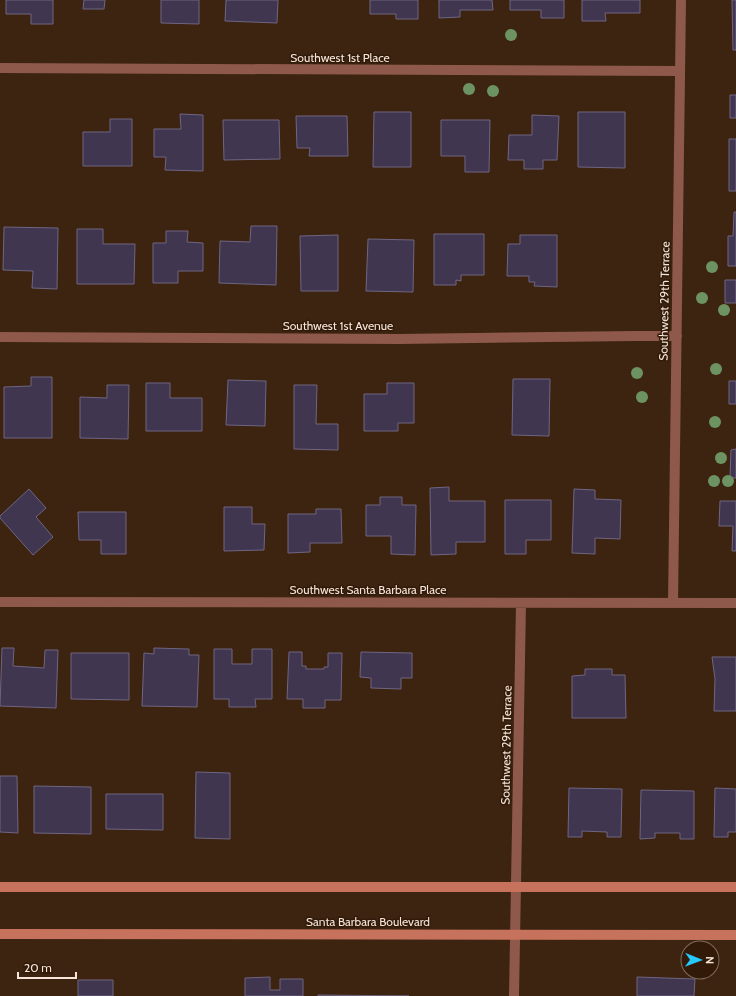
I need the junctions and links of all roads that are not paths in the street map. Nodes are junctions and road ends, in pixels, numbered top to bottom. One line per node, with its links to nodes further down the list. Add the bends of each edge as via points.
1 (681, 0): 3 (street, Southwest 29th Terrace)
2 (0, 68): 3 (street, Southwest 1st Place)
3 (680, 71): 5 (street, Southwest 29th Terrace)
4 (0, 336): 5 (street, Southwest 1st Avenue)
5 (677, 336): 8 (street, Southwest 29th Terrace)
6 (0, 602): 7 (street, Southwest Santa Barbara Place)
7 (521, 603): 8 (street, Southwest Santa Barbara Place); 11 (street, Southwest 29th Terrace)
8 (673, 603): 9 (street, Southwest Santa Barbara Place)
9 (736, 603)
10 (0, 887): 11 (main road)
11 (516, 887): 12 (main road); 14 (street, Southwest 29th Terrace)
12 (736, 887)
13 (0, 934): 14 (main road, Santa Barbara Boulevard)
14 (515, 935): 15 (main road, Santa Barbara Boulevard); 16 (street, Southwest 29th Terrace)
15 (736, 935)
16 (514, 996)

